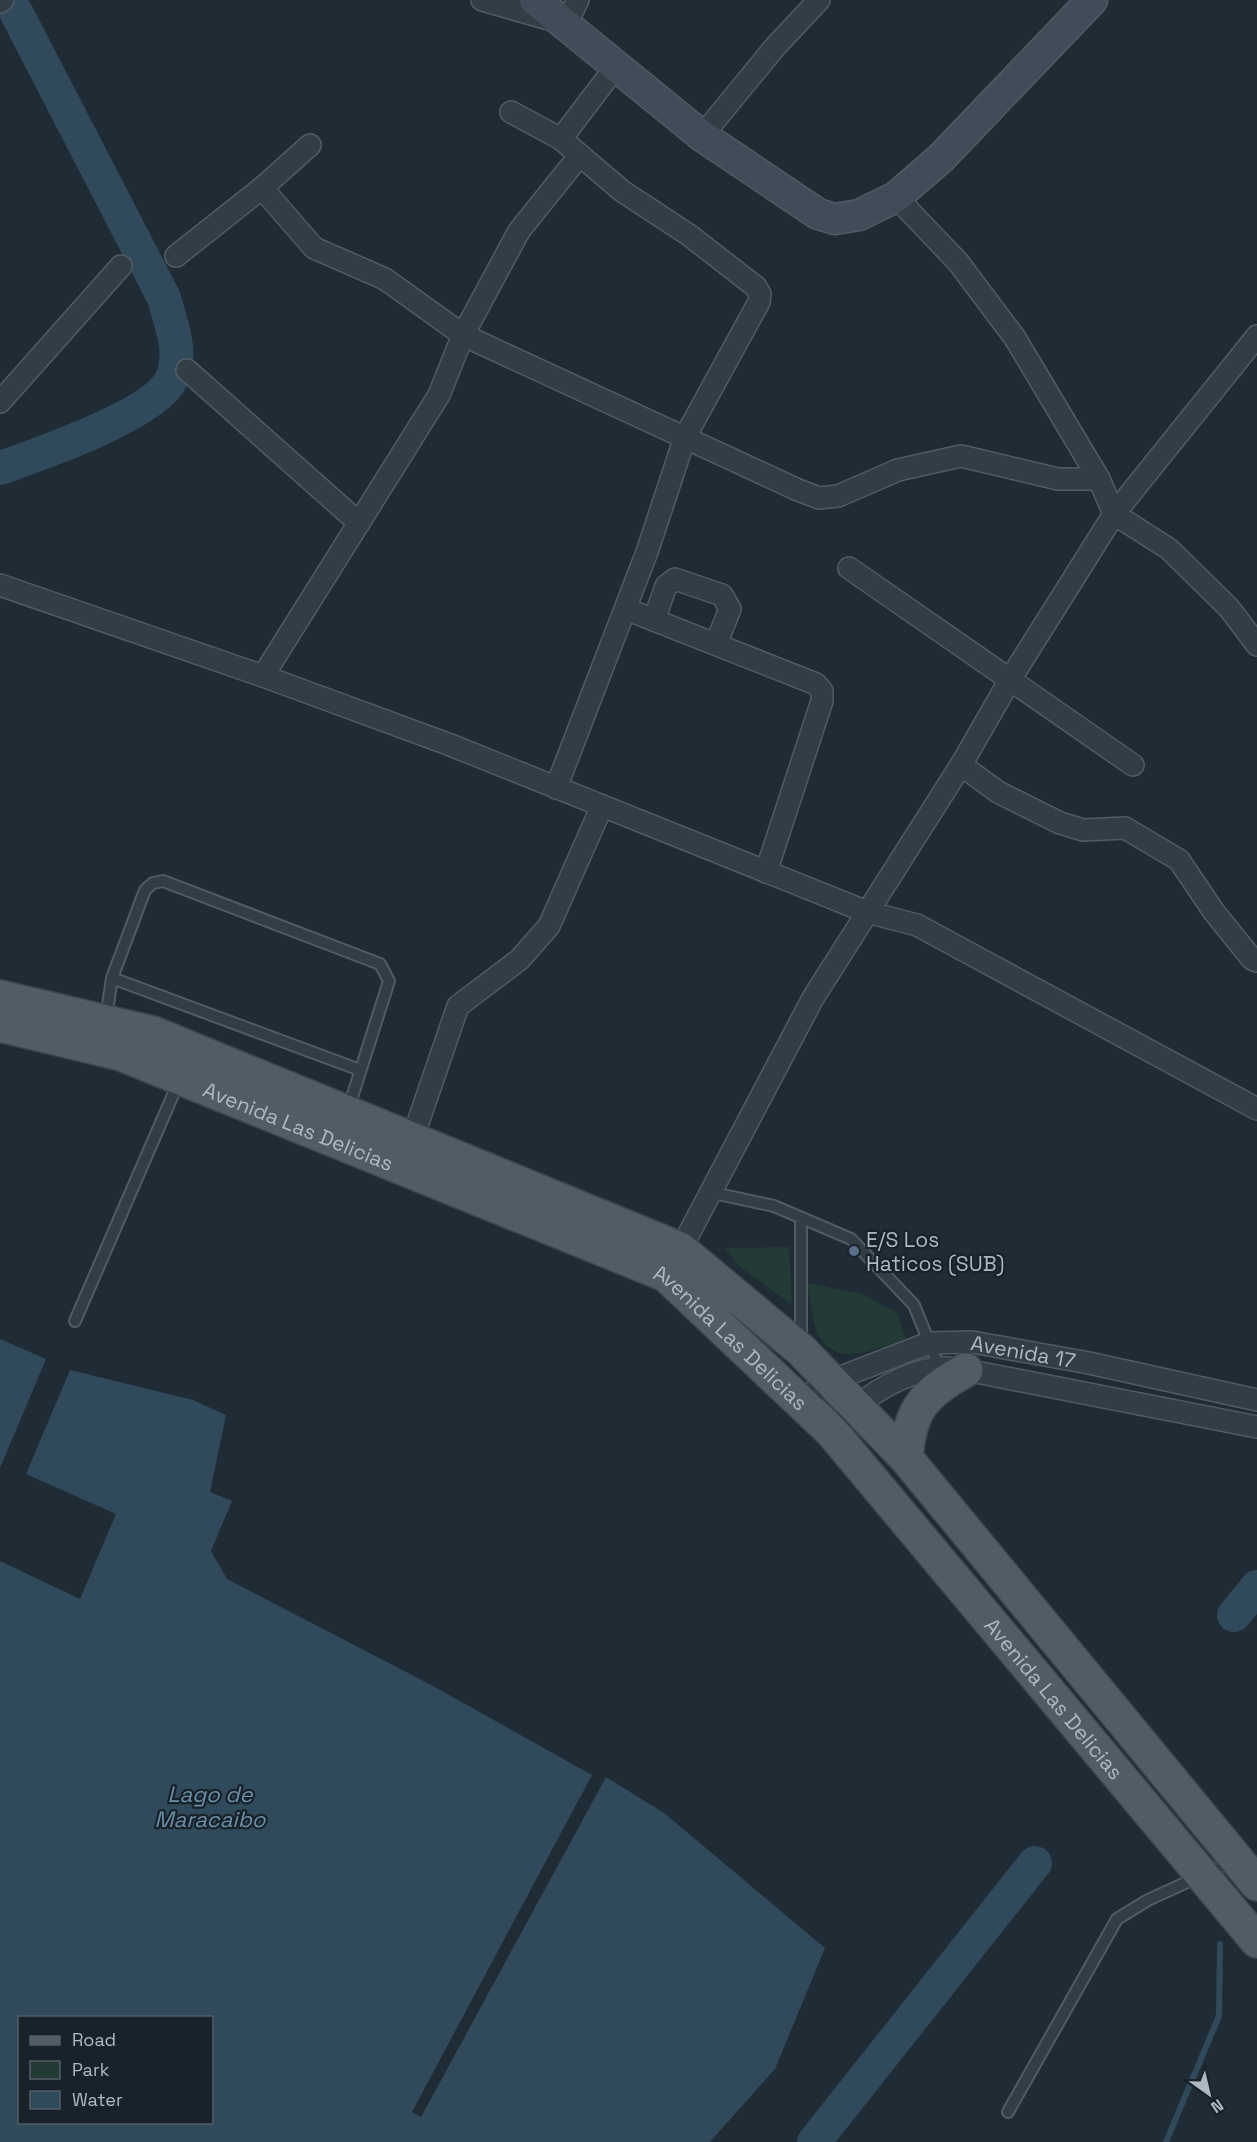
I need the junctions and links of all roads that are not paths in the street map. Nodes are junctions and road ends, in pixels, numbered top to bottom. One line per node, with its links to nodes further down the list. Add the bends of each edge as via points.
1 (482, 0): 5 (street)
2 (535, 0): 5 (street)
3 (819, 0): 8 (street)
4 (1092, 0): 13 (street, via 941,158)
5 (572, 12): 6 (street)
6 (617, 65): 8 (street); 9 (street)
7 (511, 112): 9 (street)
8 (702, 136): 13 (street, via 818,214 835,219 859,215)
9 (561, 139): 11 (street)
10 (310, 145): 12 (street)
11 (580, 155): 16 (street, via 519,231); 20 (street, via 622,191 689,235 760,294)
12 (262, 188): 14 (street); 16 (street, via 314,248 385,279)
13 (896, 197): 21 (street, via 958,262 1016,338)
14 (176, 256)
15 (121, 266): 19 (street)
16 (464, 335): 20 (street); 23 (street, via 439,394)
17 (1257, 336): 22 (street)
18 (187, 370): 23 (street)
19 (0, 402)
20 (685, 437): 21 (street, via 819,498 838,496 898,470 961,456 1058,479); 26 (street)
21 (1099, 479): 22 (street)
22 (1114, 514): 29 (street, via 1169,549 1229,608); 31 (street)
23 (359, 523): 30 (street)
24 (849, 568): 31 (street)
25 (0, 585): 30 (street)
26 (626, 609): 27 (street); 34 (street)
27 (654, 620): 28 (street); 28 (street, via 666,586 675,579 722,595 730,609)
28 (716, 644): 36 (street, via 816,684 822,691)
29 (1257, 645)
30 (263, 676): 34 (street)
31 (1011, 678): 32 (street); 33 (street)
32 (961, 765): 37 (street); 38 (street, via 998,792 1060,823 1083,830 1125,828 1179,860 1214,912)
33 (1133, 765)
34 (556, 788): 35 (street)
35 (602, 806): 36 (street); 47 (street, via 549,926 519,960 458,1006)
36 (766, 872): 37 (street)
37 (867, 912): 45 (street, via 917,925); 50 (street, via 813,998)
38 (1257, 962)
39 (112, 978): 41 (lane); 43 (lane); 43 (lane, via 145,890 163,881 380,964 389,981)
40 (0, 997): 41 (main road, Avenida Las Delicias)
41 (106, 1022): 46 (main road, Avenida Las Delicias, via 153,1033)
42 (0, 1024): 44 (main road, Avenida Las Delicias, via 121,1054)
43 (360, 1070): 46 (lane)
44 (181, 1078): 49 (main road, Avenida Las Delicias); 53 (lane)
45 (1257, 1109)
46 (348, 1111): 47 (main road, Avenida Las Delicias)
47 (413, 1137): 48 (main road, Avenida Las Delicias)
48 (443, 1150): 49 (main road); 52 (main road, Avenida Las Delicias)
49 (430, 1179): 52 (main road, Avenida Las Delicias)
50 (710, 1192): 51 (lane, via 774,1206); 52 (street)
51 (801, 1218): 54 (lane, via 851,1239 914,1305); 55 (lane)
52 (673, 1262): 55 (main road, Avenida Las Delicias); 59 (main road, Avenida Las Delicias)
53 (75, 1321)
54 (929, 1343): 56 (lane); 57 (street, Avenida 17); 58 (street, Avenida 17, via 972,1342)
55 (801, 1350): 57 (main road, Avenida Las Delicias)
56 (952, 1369): 60 (street, Avenida 17, via 905,1377); 61 (street, Avenida 17); 63 (main road, via 912,1416)
57 (833, 1380): 59 (street, Avenida 17); 60 (main road, Avenida Las Delicias)
58 (1257, 1400)
59 (800, 1401): 62 (main road, Avenida Las Delicias)
60 (857, 1406): 62 (street, Avenida 17); 63 (main road, Avenida Las Delicias)
61 (1257, 1427)
62 (832, 1432): 65 (main road, Avenida Las Delicias)
63 (906, 1458): 64 (main road, Avenida Las Delicias)
64 (1236, 1859): 65 (lane); 66 (main road, Avenida Las Delicias)
65 (1203, 1876): 67 (main road, Avenida Las Delicias); 68 (lane, via 1148,1900 1117,1919)
66 (1257, 1884)
67 (1257, 1941)
68 (1008, 2112)

